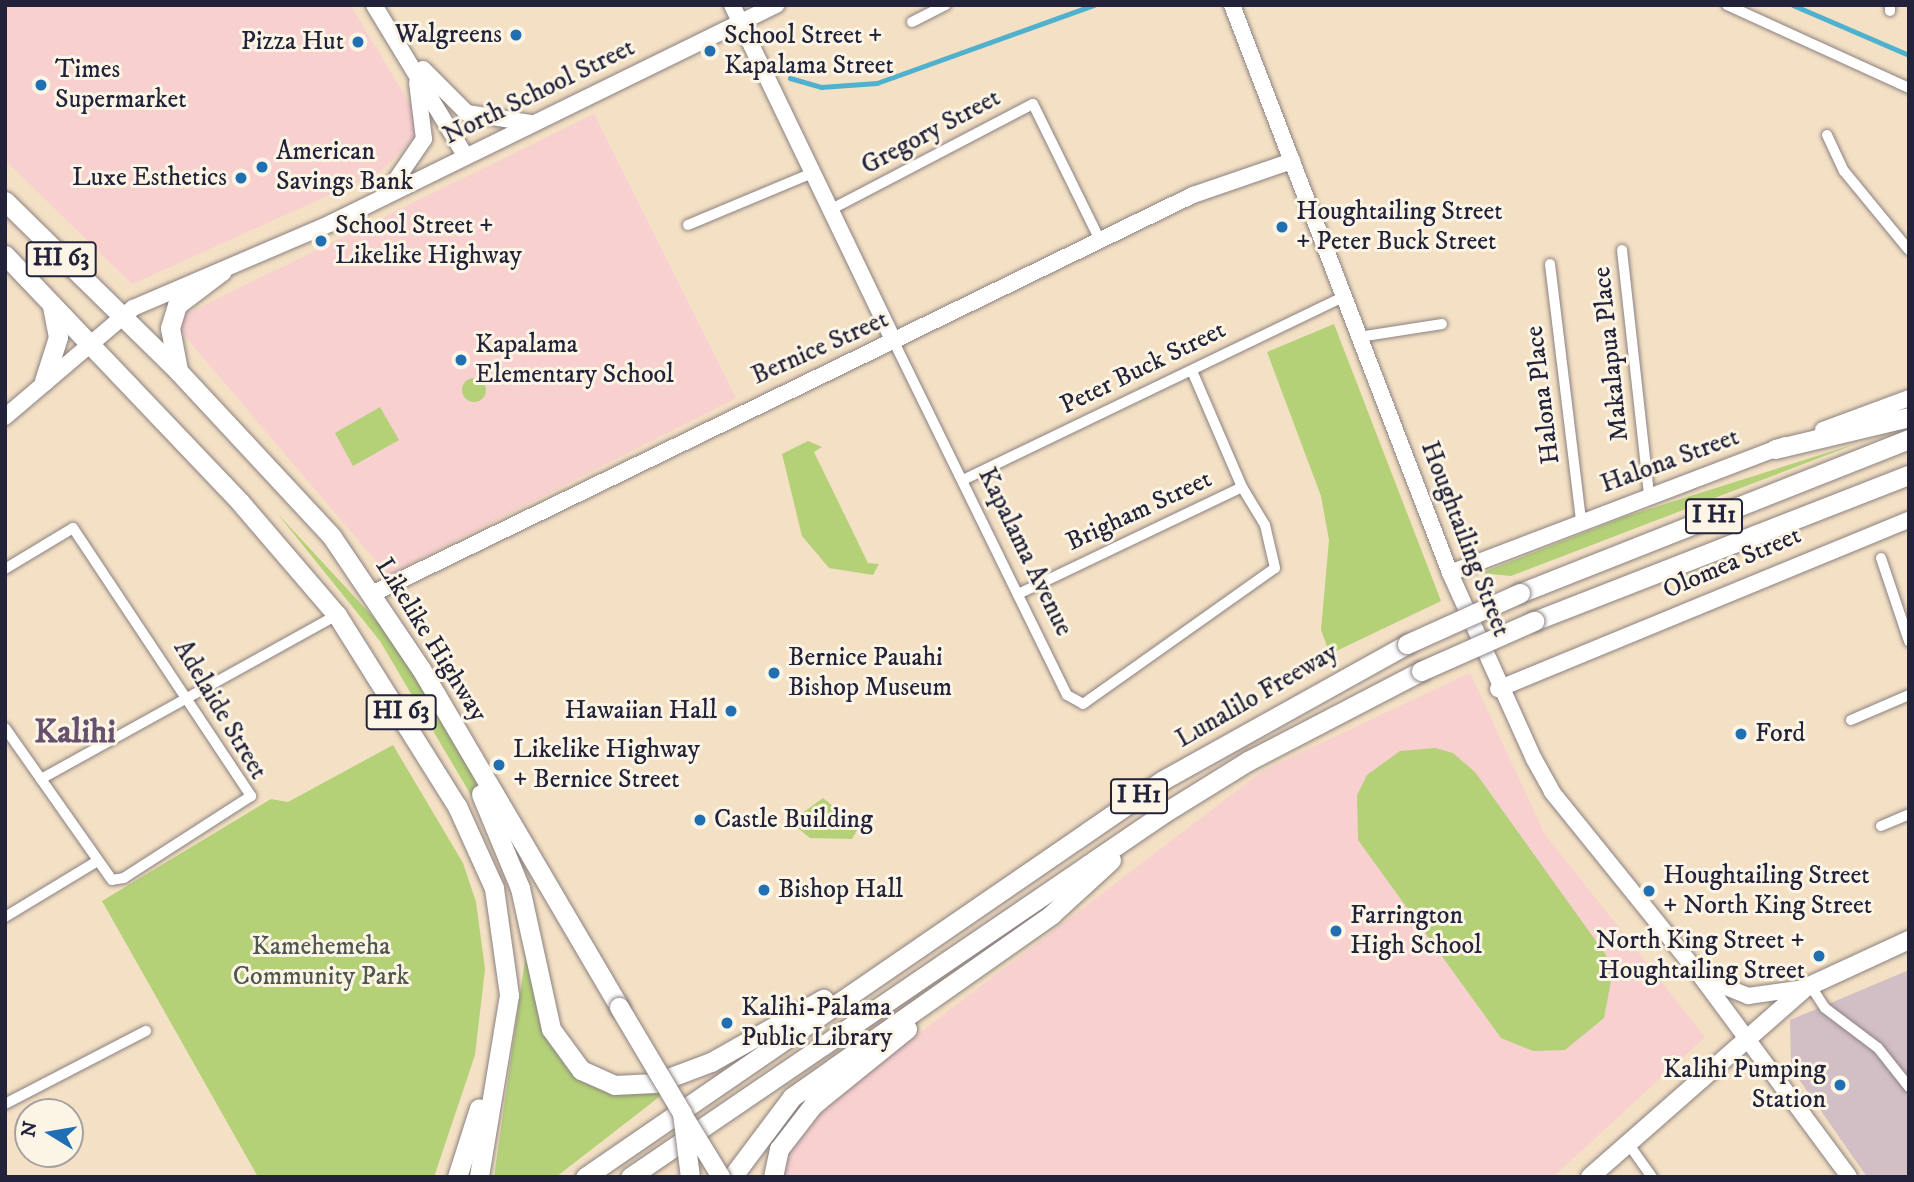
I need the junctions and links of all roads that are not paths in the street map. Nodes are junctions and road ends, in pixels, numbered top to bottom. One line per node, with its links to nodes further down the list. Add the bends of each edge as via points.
1 (374, 5): 9 (main road)
2 (732, 5): 7 (main road, Kapalama Avenue)
3 (776, 5): 7 (main road, North School Street)
4 (946, 5): 8 (street)
5 (1232, 5): 14 (main road, Houghtailing Street)
6 (1727, 5): 10 (street)
7 (740, 22): 11 (main road, North School Street); 15 (main road, Kapalama Avenue)
8 (912, 22)
9 (409, 56): 11 (main road, via 467,113); 13 (main road); 16 (main road, via 424,139)
10 (1909, 88)
11 (530, 123): 13 (main road, North School Street)
12 (1827, 135): 22 (street, via 1844,171)
13 (466, 155): 16 (main road, North School Street)
14 (1292, 160): 20 (main road, Bernice Street, via 1193,195); 26 (main road, Houghtailing Street)
15 (810, 174): 18 (main road, Kapalama Avenue); 19 (street)
16 (384, 197): 25 (main road, North School Street)
17 (5, 201): 28 (highway, Likelike Highway / HI 63)
18 (828, 211): 20 (street, Gregory Street, via 1033,104); 32 (main road, Kapalama Avenue)
19 (688, 225)
20 (1100, 240): 32 (main road, Bernice Street)
21 (1622, 250): 44 (street, Makalapua Place)
22 (1909, 250)
23 (5, 255): 27 (highway, HI 63)
24 (1550, 264): 45 (street, Halona Place)
25 (222, 271): 28 (main road, North School Street); 33 (highway, via 177,305 170,328)
26 (1342, 298): 30 (main road, Houghtailing Street); 34 (street, Peter Buck Street)
27 (51, 303): 31 (highway, HI 63); 35 (highway, via 58,337)
28 (118, 317): 31 (main road, North School Street); 33 (highway, Likelike Highway / HI 63)
29 (1442, 324): 30 (street)
30 (1359, 337): 49 (main road, Houghtailing Street)
31 (88, 341): 35 (main road, North School Street); 52 (highway, HI 63)
32 (894, 342): 42 (street, Kapalama Avenue); 50 (main road, Bernice Street, via 729,415)
33 (178, 371): 50 (highway, Likelike Highway / HI 63, via 332,537)
34 (1192, 371): 42 (street, Peter Buck Street); 43 (street, Kapalama Avenue)
35 (44, 381): 37 (main road, North School Street)
36 (1909, 398): 40 (main road, Halona Street)
37 (5, 417)
38 (1909, 418): 40 (highway)
39 (1909, 439): 69 (highway, Lunalilo Freeway / I H1, bridge, via 1520,593 1407,644 1163,780)
40 (1774, 449): 44 (main road, Halona Street)
41 (1909, 475): 61 (highway, Lunalilo Freeway / I H1, bridge, via 1534,621 1421,671 1291,737)
42 (962, 480): 51 (street, Kapalama Avenue)
43 (1242, 487): 51 (street, Brigham Street); 51 (street, Kapalama Avenue, via 1275,548 1272,573 1090,703 1068,695)
44 (1649, 495): 45 (main road, Halona Street)
45 (1581, 520): 49 (main road, Halona Street)
46 (1909, 520): 55 (main road, Olomea Street)
47 (1881, 558): 53 (street)
48 (5, 569): 57 (street, Adelaide Street, via 74,528)
49 (1450, 573): 55 (main road, Houghtailing Street)
50 (374, 593): 54 (highway, Likelike Highway / HI 63)
51 (1018, 594)
52 (337, 615): 57 (street); 67 (highway, HI 63, via 480,851)
53 (1909, 641)
54 (421, 669): 69 (highway, via 508,849 551,1029 581,1070 634,1087 675,1076); 76 (highway, Likelike Highway / HI 63, bridge)
55 (1498, 689): 70 (main road, Houghtailing Street, via 1552,792)
56 (1909, 695): 58 (street)
57 (188, 696): 60 (street); 64 (street, Adelaide Street, via 251,796 124,878 106,877)
58 (1851, 720)
59 (5, 729): 60 (street)
60 (41, 779): 64 (street)
61 (1164, 813): 68 (highway, via 1052,914); 81 (highway, Lunalilo Freeway / I H1)
62 (1909, 814): 63 (street)
63 (1881, 826)
64 (94, 863): 65 (street)
65 (5, 917)
66 (1909, 940): 71 (main road)
67 (506, 952): 78 (highway, HI 63, via 506,1028); 79 (highway, via 495,1051)
68 (989, 959): 84 (highway, via 792,1097); 85 (highway, via 813,1105 779,1149)
69 (884, 970): 80 (highway, Lunalilo Freeway / I H1)
70 (1699, 974): 71 (main road, via 1748,996); 73 (main road, Houghtailing Street)
71 (1807, 986): 73 (main road); 74 (street, via 1825,1008 1878,1048)
72 (146, 1031): 75 (street)
73 (1744, 1039): 77 (main road); 88 (main road, Houghtailing Street)
74 (1909, 1087)
75 (5, 1104)
76 (682, 1113): 82 (highway, bridge); 83 (main road, Likelike Highway / HI 63, bridge)
77 (1627, 1142): 86 (main road); 87 (street)
78 (480, 1167)
79 (457, 1177)
80 (585, 1177)
81 (630, 1177)
82 (690, 1177)
83 (720, 1177)
84 (732, 1177)
85 (773, 1177)
86 (1590, 1177)
87 (1652, 1177)
88 (1849, 1177)

